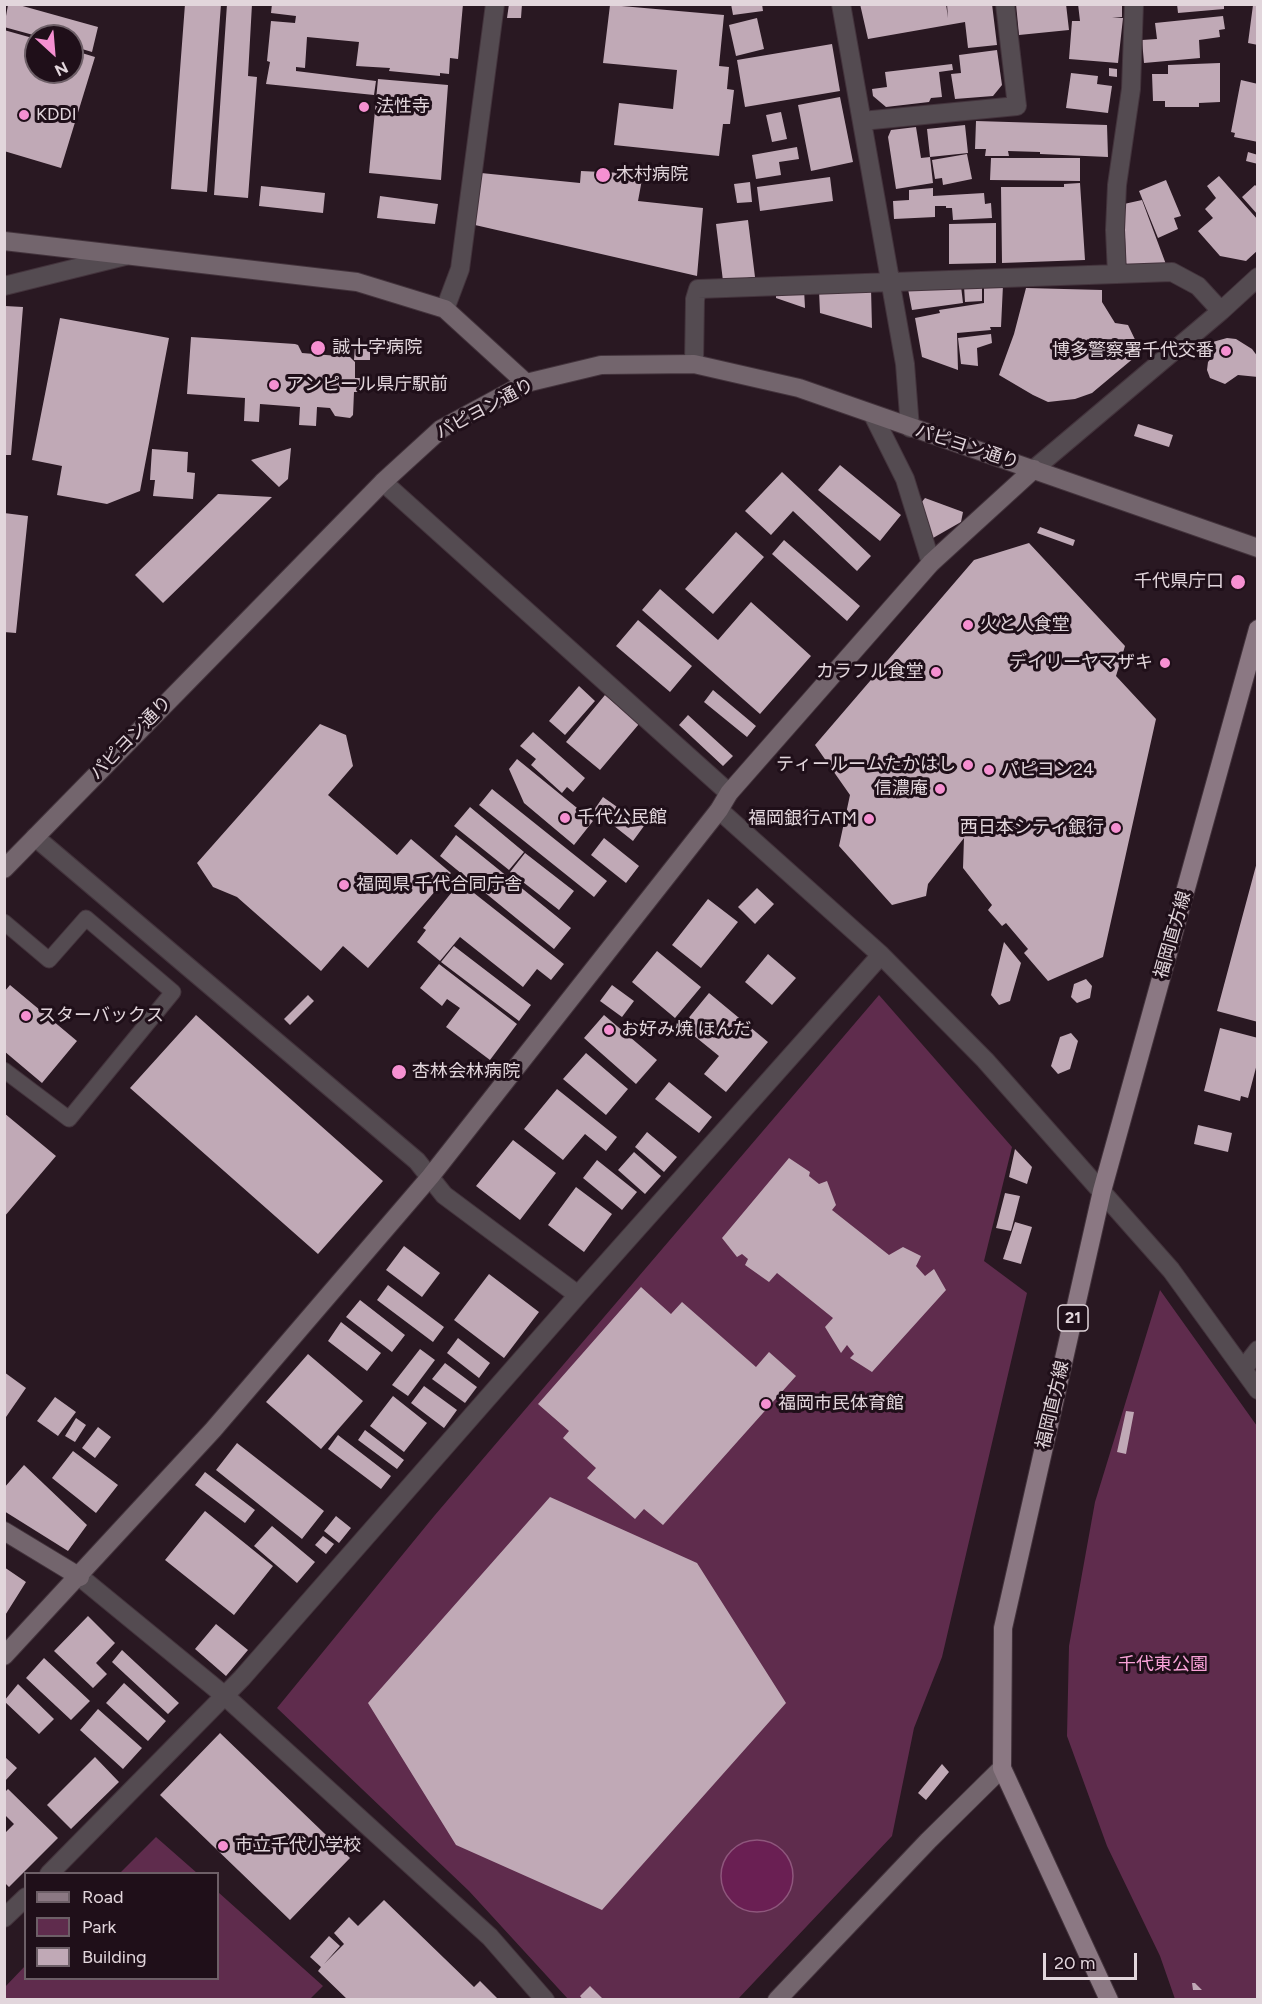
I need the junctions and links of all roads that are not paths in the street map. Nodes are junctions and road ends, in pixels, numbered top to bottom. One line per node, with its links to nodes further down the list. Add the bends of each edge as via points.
1 (495, 4): 12 (street, via 460,269)
2 (841, 4): 5 (street)
3 (1005, 4): 5 (street, via 1017,106)
4 (1134, 4): 8 (street, via 1131,88 1117,185)
5 (862, 121): 10 (street)
6 (4, 241): 7 (street)
7 (126, 255): 11 (street); 12 (street, via 357,282)
8 (1117, 274): 10 (street); 13 (street, via 1172,272 1198,286)
9 (1257, 277): 13 (street)
10 (889, 281): 14 (street, via 698,290); 17 (street, via 905,364)
11 (4, 286)
12 (446, 309): 15 (street)
13 (1221, 311): 18 (street)
14 (694, 364): 15 (street, パピヨン通り, via 601,365); 16 (street, パピヨン通り, via 800,388)
15 (526, 383): 19 (street, パピヨン通り, via 441,429)
16 (873, 415): 17 (street, パピヨン通り); 21 (street, via 905,479)
17 (910, 428): 18 (street, パピヨン通り)
18 (1034, 469): 20 (street, パピヨン通り); 21 (street)
19 (383, 482): 23 (street); 25 (street, パピヨン通り)
20 (1257, 548)
21 (931, 563): 23 (street)
22 (1257, 629): 31 (main road, 福岡直方線 / 21)
23 (729, 793): 24 (street)
24 (719, 810): 28 (street); 30 (street)
25 (34, 837): 26 (street, パピヨン通り); 30 (street, via 417,1161)
26 (4, 869)
27 (4, 922): 29 (lane, via 49,960 86,918 173,992 69,1119)
28 (881, 955): 31 (street, via 985,1060); 32 (street)
29 (4, 1070)
30 (430, 1177): 32 (street, via 444,1195); 37 (street, via 213,1431)
31 (1102, 1191): 34 (street, via 1171,1270); 40 (main road, 福岡直方線 / 21, via 1003,1628)
32 (578, 1295): 39 (street)
33 (1257, 1350): 34 (street)
34 (1244, 1368): 35 (street)
35 (1257, 1390)
36 (4, 1531): 37 (street)
37 (80, 1577): 38 (street); 39 (street)
38 (4, 1656)
39 (225, 1696): 41 (street); 44 (street, via 490,1937)
40 (1002, 1768): 45 (street); 46 (main road, 福岡直方線 / 21)
41 (51, 1872)
42 (24, 1899): 43 (street)
43 (4, 1918)
44 (545, 2000)
45 (777, 2000)
46 (1109, 2000)

